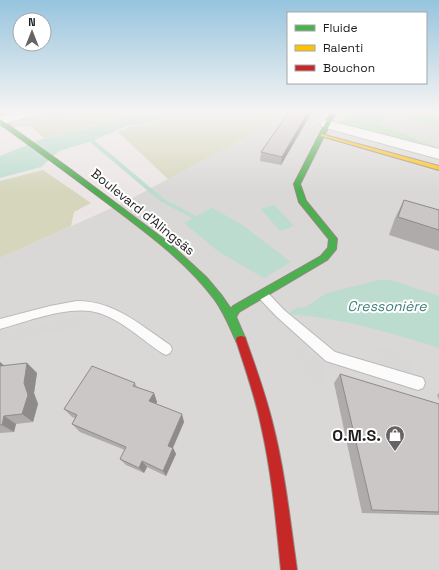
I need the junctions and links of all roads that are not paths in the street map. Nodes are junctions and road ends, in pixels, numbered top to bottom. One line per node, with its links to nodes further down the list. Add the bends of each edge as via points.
1 (26, 139): 8 (main road, Boulevard d'Alingsäs, via 175,253 202,279)
2 (320, 139): 7 (main road, via 297,184 303,202 333,239 332,249 324,258)
3 (365, 139): 6 (main road)
4 (382, 139): 5 (street)
5 (439, 154)
6 (439, 168)
7 (268, 292): 8 (main road, via 236,309); 11 (lane, via 280,313 331,357)
8 (231, 316): 12 (main road, Boulevard d'Alingsäs, via 256,378 270,432)
9 (0, 324): 10 (lane, via 49,311 82,306 99,308 113,314)
10 (166, 349)
11 (418, 383)
12 (285, 541): 13 (main road, Boulevard d'Alingsäs); 14 (main road, Boulevard d'Alingsäs)
13 (281, 570)
14 (289, 570)

